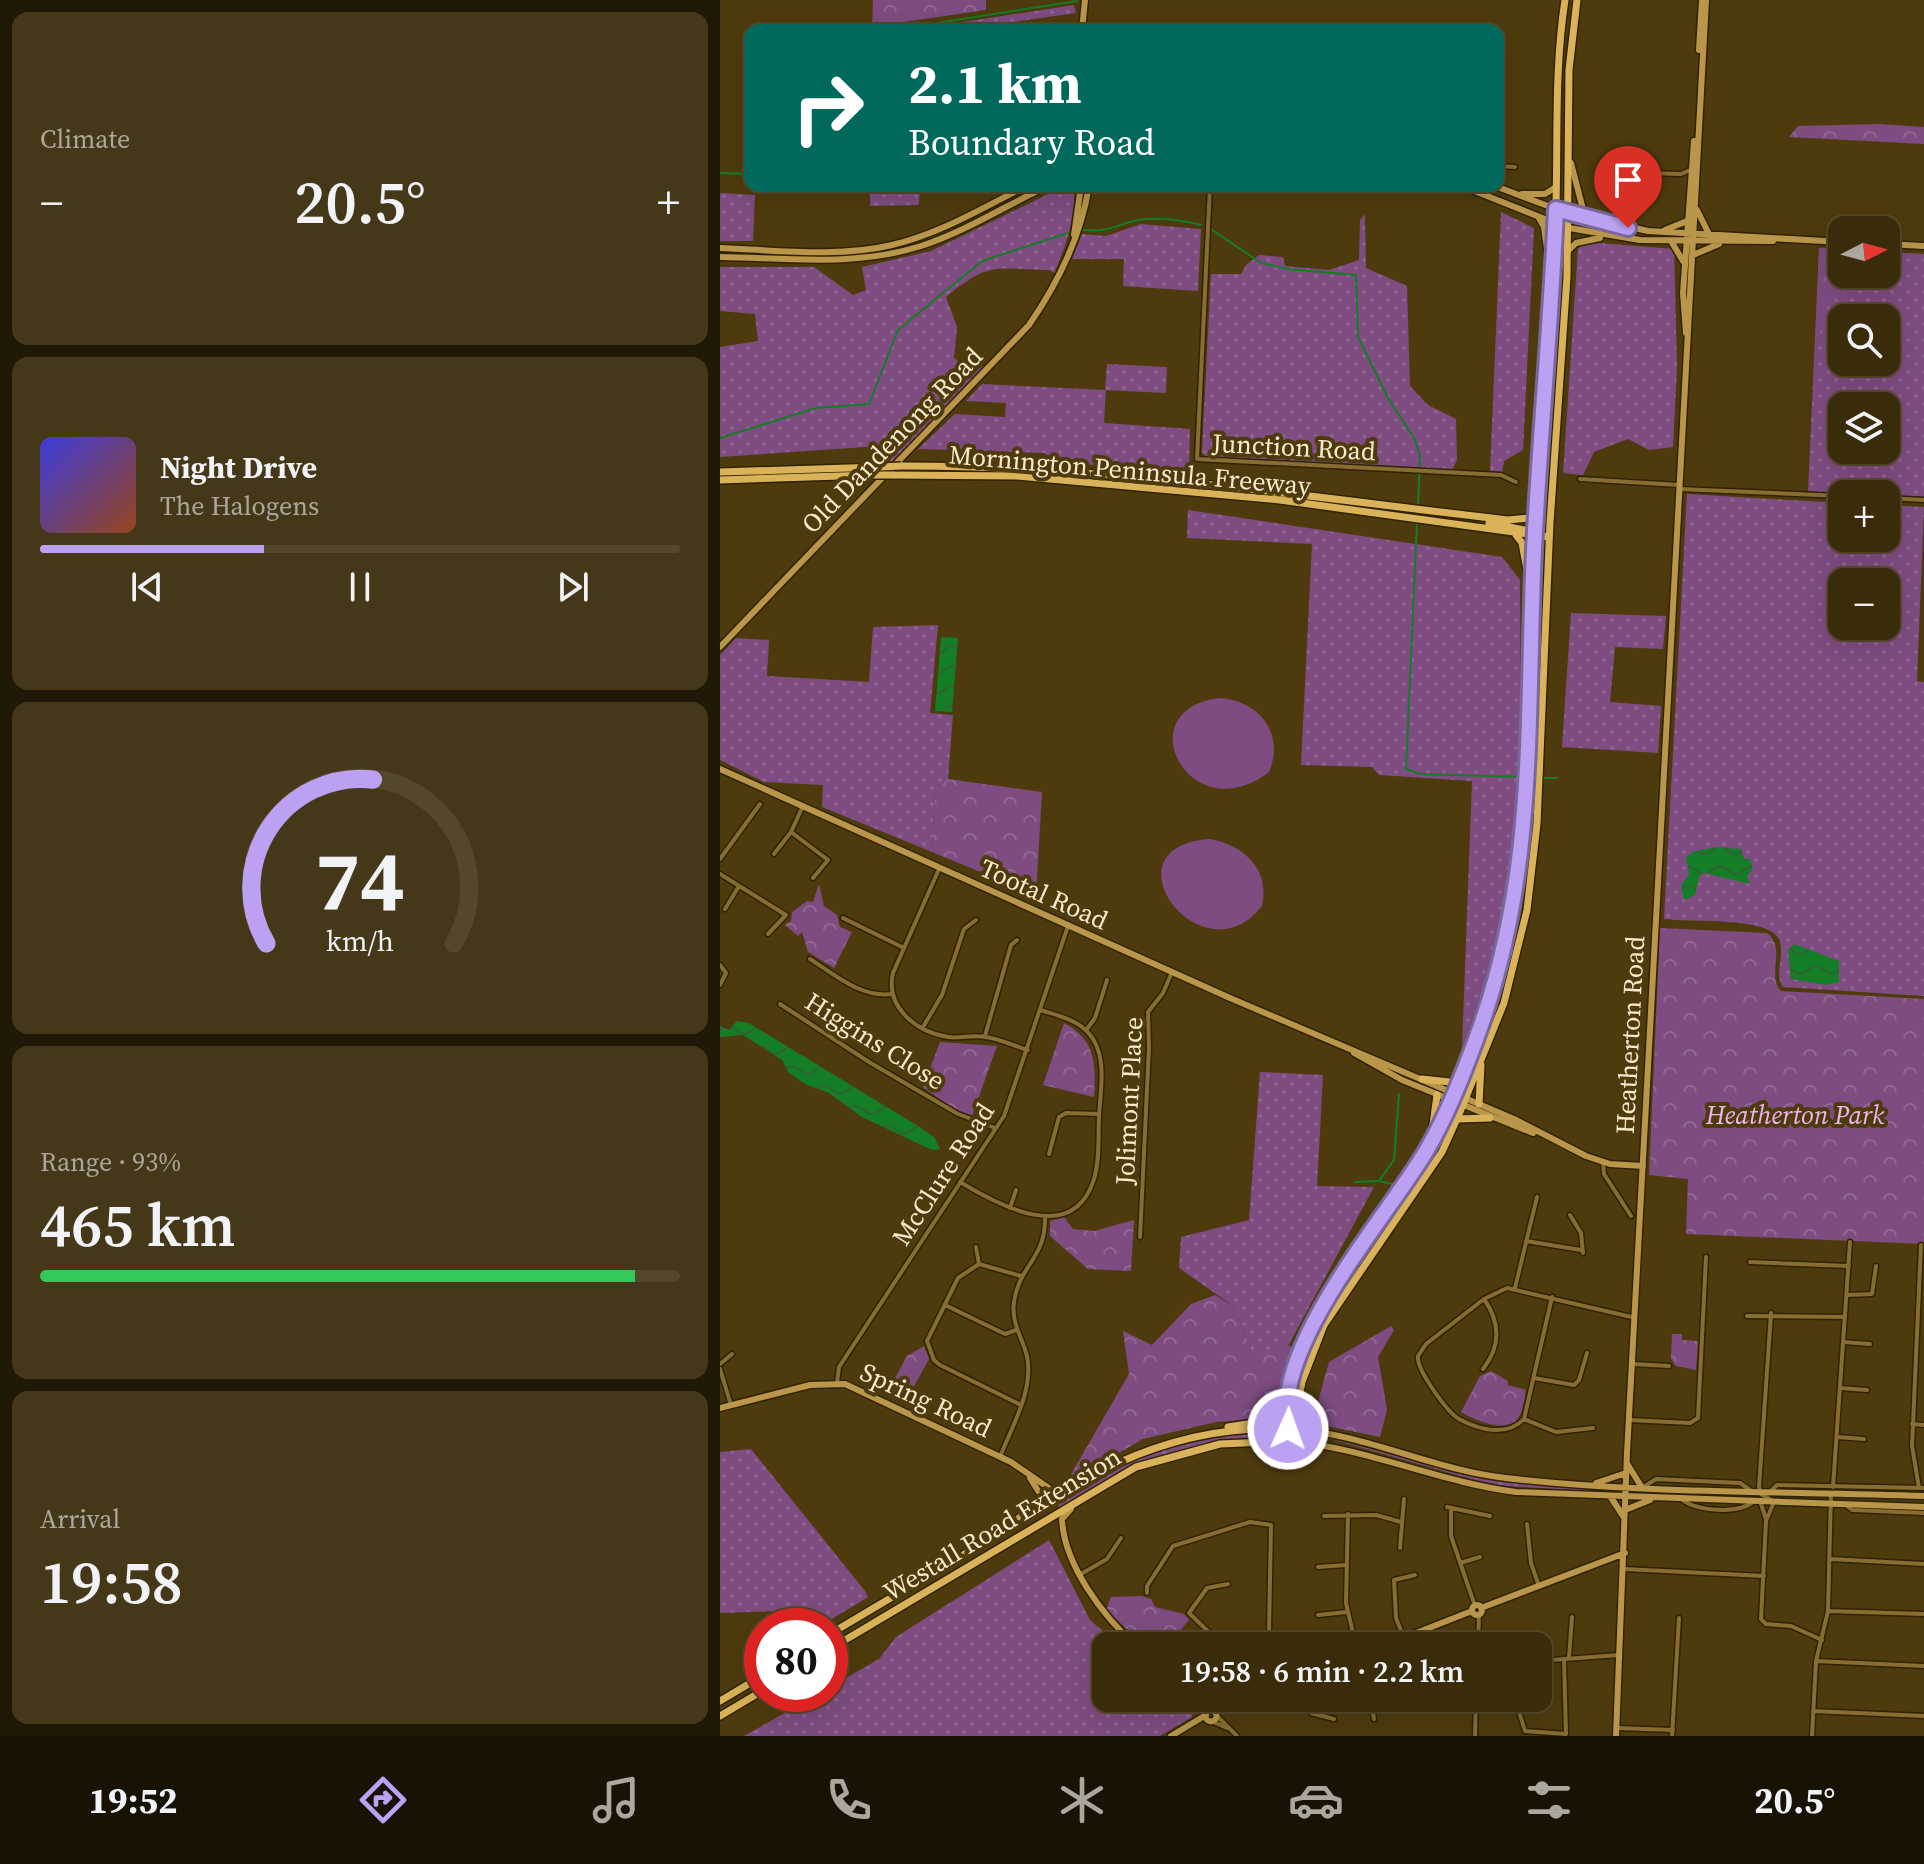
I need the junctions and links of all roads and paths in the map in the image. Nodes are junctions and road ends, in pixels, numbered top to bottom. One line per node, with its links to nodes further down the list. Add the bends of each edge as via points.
1 (1085, 0): 5 (main road)
2 (1565, 0): 12 (highway, via 1559,44)
3 (1577, 0): 6 (highway, via 1569,70)
4 (1704, 0): 9 (main road); 22 (main road)
5 (1083, 24)
6 (1571, 163): 24 (highway); 26 (main road, via 1581,213)
7 (1504, 166): 8 (street)
8 (1515, 167)
9 (1692, 168): 11 (street); 13 (main road)
10 (1615, 172): 11 (street)
11 (1681, 174): 13 (street)
12 (1557, 183): 21 (main road, via 1545,194); 23 (highway)
13 (1690, 183): 27 (main road)
14 (1504, 189): 21 (main road)
15 (1014, 192): 40 (main road, via 930,233 879,248)
16 (1036, 192): 43 (main road, via 956,232 888,255)
17 (1079, 192): 39 (main road, Old Dandenong Road)
18 (1087, 192): 39 (main road, Old Dandenong Road)
19 (1210, 192): 50 (street, Junction Road, via 1197,459 1501,475)
20 (1477, 192): 25 (main road)
21 (1511, 192): 23 (main road)
22 (1695, 203): 31 (main road); 33 (main road)
23 (1556, 209): 24 (highway); 28 (highway)
24 (1569, 213): 26 (main road); 29 (highway)
25 (1539, 217): 28 (main road); 45 (main road)
26 (1590, 220): 30 (main road)
27 (1687, 221): 30 (main road); 33 (main road)
28 (1555, 223): 29 (highway); 45 (highway)
29 (1569, 228): 32 (main road); 41 (highway)
30 (1656, 231): 33 (main road)
31 (1709, 234): 33 (main road); 34 (main road)
32 (1608, 237): 35 (main road); 41 (main road, via 1576,243)
33 (1690, 237): 34 (main road); 35 (main road); 42 (main road, Heatherton Road); 44 (main road, Heatherton Road)
34 (1730, 240): 36 (main road); 42 (main road)
35 (1671, 241): 44 (main road)
36 (1828, 241)
37 (1900, 245): 38 (main road)
38 (1924, 246)
39 (1072, 247): 61 (main road, Old Dandenong Road, via 1045,302 1011,346)
40 (720, 248)
41 (1568, 251): 59 (highway)
42 (1693, 255): 46 (main road, Heatherton Road)
43 (720, 260)
44 (1684, 273): 46 (main road, Heatherton Road)
45 (1551, 280): 55 (highway)
46 (1687, 337): 51 (main road, Heatherton Road)
47 (720, 472): 56 (highway, Mornington Peninsula Freeway, bridge, via 901,466 1023,469)
48 (1580, 479): 51 (street)
49 (720, 480): 58 (highway, Mornington Peninsula Freeway, bridge, via 1017,476 1280,500)
50 (1516, 482)
51 (1679, 487): 52 (street); 107 (main road, Heatherton Road)
52 (1828, 495)
53 (1900, 499): 54 (street)
54 (1924, 500)
55 (1537, 502): 56 (highway, Mornington Peninsula Freeway, via 1531,515 1520,520); 57 (highway)
56 (1454, 514): 57 (highway, Mornington Peninsula Freeway)
57 (1535, 534): 58 (highway, Mornington Peninsula Freeway); 59 (highway); 60 (highway)
58 (1515, 535): 60 (highway, via 1522,541)
59 (1549, 537): 92 (highway, via 1534,864 1504,1003)
60 (1532, 610): 94 (highway, via 1523,853 1508,933)
61 (720, 647)
62 (720, 769): 64 (main road, Tootal Road)
63 (760, 804): 67 (street)
64 (802, 808): 65 (street); 68 (main road, Tootal Road)
65 (791, 832): 66 (street); 70 (street, via 828,860)
66 (774, 854)
67 (720, 859)
68 (939, 869): 75 (main road, Tootal Road); 78 (street)
69 (720, 874): 71 (street)
70 (813, 878)
71 (739, 886): 72 (street); 76 (street, via 786,915)
72 (725, 909)
73 (843, 918): 78 (street)
74 (976, 920): 87 (street, via 964,929 942,995)
75 (1068, 926): 81 (main road, Tootal Road); 86 (street, McClure Road)
76 (768, 934)
77 (1017, 940): 89 (street, via 1011,945)
78 (904, 948): 84 (street, via 892,978)
79 (810, 959): 84 (street, via 861,990)
80 (720, 965): 83 (street, via 729,974)
81 (1172, 972): 91 (main road, Tootal Road); 115 (street, Jolimont Place, via 1146,1020)
82 (1107, 980): 88 (street)
83 (720, 985)
84 (892, 994): 87 (street, via 904,1014)
85 (780, 1004): 102 (street, Higgins Close, via 955,1112)
86 (1041, 1010): 88 (street); 90 (street, McClure Road)
87 (923, 1028): 89 (street, via 950,1037)
88 (1086, 1029): 99 (street, via 1101,1062)
89 (985, 1036): 90 (street)
90 (1028, 1050): 102 (street, McClure Road, via 1009,1106)
91 (1354, 1052): 93 (main road, Tootal Road); 95 (main road, Tootal Road)
92 (1482, 1059): 97 (highway); 98 (highway)
93 (1422, 1079): 94 (highway); 96 (main road, Tootal Road)
94 (1460, 1079): 96 (highway)
95 (1437, 1095): 96 (main road, Tootal Road); 104 (highway)
96 (1452, 1097): 97 (main road, Tootal Road); 104 (highway)
97 (1463, 1102): 98 (main road, Tootal Road); 100 (main road, Tootal Road); 101 (highway)
98 (1479, 1104): 103 (main road, Tootal Road)
99 (1099, 1114): 105 (street, via 1059,1117); 114 (street, via 1096,1173 1089,1191 1066,1211)
100 (1490, 1118): 101 (highway); 103 (main road, Tootal Road)
101 (1457, 1119): 148 (highway, via 1442,1152 1324,1325)
102 (995, 1128): 108 (street, McClure Road)
103 (1548, 1138): 106 (main road, Tootal Road)
104 (1427, 1150): 154 (highway, via 1315,1318 1298,1357)
105 (1049, 1154)
106 (1603, 1162): 107 (main road, Tootal Road); 113 (street, via 1604,1174)
107 (1643, 1166): 134 (main road, Heatherton Road)
108 (960, 1182): 111 (street); 149 (street, McClure Road, via 839,1367)
109 (1016, 1190): 111 (street)
110 (1537, 1197): 116 (street)
111 (1010, 1208): 114 (street)
112 (1570, 1215): 116 (street, via 1581,1233 1582,1252)
113 (1631, 1216)
114 (1045, 1217): 125 (street, via 1044,1242)
115 (1140, 1237)
116 (1526, 1241): 126 (street)
117 (1850, 1242): 123 (street)
118 (1921, 1245): 130 (street)
119 (976, 1247): 122 (street)
120 (1706, 1257): 157 (street, via 1699,1417 1692,1423)
121 (1750, 1262): 123 (street)
122 (979, 1264): 125 (street); 131 (street, via 958,1278)
123 (1849, 1266): 127 (street)
124 (1876, 1266): 127 (street, via 1872,1294)
125 (1021, 1276): 136 (street, via 1014,1305)
126 (1515, 1288): 128 (street); 129 (street)
127 (1847, 1294): 135 (street)
128 (1554, 1298): 134 (street); 147 (street)
129 (1484, 1299): 146 (street, via 1498,1328); 156 (street, via 1422,1348 1418,1366 1457,1418 1500,1431)
130 (1921, 1300): 142 (street)
131 (944, 1305): 136 (street, via 1005,1334); 153 (street, via 928,1334 934,1360)
132 (1771, 1313): 133 (street); 135 (street); 177 (street)
133 (1747, 1316)
134 (1636, 1317): 141 (main road, Heatherton Road)
135 (1845, 1317): 137 (street)
136 (1016, 1330): 153 (street, via 1028,1371)
137 (1843, 1342): 138 (street); 150 (street)
138 (1870, 1344)
139 (1587, 1353): 147 (street, via 1574,1385)
140 (732, 1354): 143 (street)
141 (1633, 1364): 144 (street); 157 (main road, Heatherton Road)
142 (1915, 1365): 145 (street); 158 (street)
143 (720, 1366): 152 (street)
144 (1669, 1366)
145 (1924, 1366)
146 (1483, 1369)
147 (1534, 1378): 156 (street)
148 (1302, 1382): 161 (highway); 162 (main road, via 1302,1411)
149 (837, 1383): 152 (main road, Spring Road); 167 (main road, Spring Road)
150 (1840, 1388): 151 (street); 164 (street)
151 (1867, 1390)
152 (731, 1405): 155 (main road, Spring Road)
153 (1021, 1405): 167 (street)
154 (1287, 1405): 161 (highway); 163 (highway, via 1273,1420)
155 (720, 1408)
156 (1524, 1419): 160 (street, via 1556,1432)
157 (1629, 1420): 168 (main road, Heatherton Road)
158 (1912, 1424): 159 (street); 175 (street)
159 (1924, 1425)
160 (1593, 1428)
161 (1291, 1429): 162 (main road, Westall Road Extension); 163 (highway, Westall Road Extension); 166 (highway)
162 (1309, 1431): 172 (main road, Westall Road Extension, via 1358,1439 1482,1474)
163 (1207, 1434): 178 (highway, Westall Road Extension, via 1144,1451)
164 (1837, 1437): 165 (street); 176 (street)
165 (1864, 1439)
166 (1291, 1441): 171 (highway, Westall Road Extension, via 1209,1446); 179 (main road, Westall Road Extension, via 1490,1488)
167 (1000, 1457): 169 (main road, Spring Road)
168 (1627, 1462): 170 (main road, Heatherton Road); 174 (main road)
169 (1019, 1467): 178 (main road, Spring Road, via 1053,1491); 199 (main road, Spring Road, via 1042,1497)
170 (1626, 1473): 172 (main road); 173 (main road, Heatherton Road)
171 (1120, 1475): 195 (highway, Westall Road Extension); 200 (main road, via 1062,1518)
172 (1588, 1484): 173 (main road, Westall Road Extension)
173 (1626, 1486): 174 (main road, Westall Road Extension); 181 (main road, Heatherton Road)
174 (1643, 1486): 177 (main road, Westall Road Extension)
175 (1922, 1488): 176 (street)
176 (1832, 1490): 177 (main road, Westall Road Extension); 180 (main road, Westall Road Extension); 186 (street)
177 (1760, 1491): 185 (street)
178 (1064, 1492): 199 (highway, Westall Road Extension)
179 (1610, 1496): 181 (main road, Westall Road Extension); 194 (main road)
180 (1924, 1496)
181 (1626, 1497): 182 (main road, Westall Road Extension); 189 (main road, Heatherton Road)
182 (1657, 1498): 184 (main road, Westall Road Extension); 189 (main road)
183 (1404, 1499): 197 (street)
184 (1757, 1501): 185 (main road, Westall Road Extension); 196 (street)
185 (1774, 1502): 186 (main road, Westall Road Extension); 196 (street)
186 (1833, 1503): 187 (main road, Westall Road Extension); 205 (street)
187 (1844, 1504): 188 (main road, Westall Road Extension); 190 (street, via 1852,1510)
188 (1924, 1507)
189 (1625, 1510): 194 (main road, Heatherton Road)
190 (1924, 1513)
191 (1348, 1514): 192 (street); 197 (street); 208 (street)
192 (1324, 1516)
193 (1490, 1516): 206 (street, via 1449,1508)
194 (1625, 1519): 203 (main road, Heatherton Road)
195 (1042, 1521): 200 (main road, via 1054,1524); 232 (highway, Westall Road Extension)
196 (1766, 1521): 213 (street)
197 (1401, 1522): 202 (street)
198 (1527, 1524): 215 (street)
199 (1003, 1529): 224 (highway, Westall Road Extension)
200 (1064, 1536): 211 (main road)
201 (1121, 1538): 211 (street, via 1107,1559)
202 (1400, 1548)
203 (1624, 1555): 210 (main road, Heatherton Road); 215 (main road)
204 (1480, 1557): 206 (street)
205 (1831, 1559): 207 (street); 218 (street)
206 (1460, 1563): 217 (street)
207 (1924, 1564)
208 (1346, 1565): 209 (street); 219 (street)
209 (1318, 1567)
210 (1624, 1569): 213 (street); 234 (main road, Heatherton Road)
211 (1081, 1574): 225 (main road, via 1101,1613)
212 (1415, 1575): 229 (street, via 1394,1580)
213 (1764, 1576): 233 (street, via 1762,1623 1791,1626)
214 (1228, 1584): 226 (street, via 1207,1588 1189,1613)
215 (1539, 1586): 217 (main road)
216 (1147, 1593): 227 (street, via 1173,1546 1250,1522 1267,1523 1273,1530)
217 (1477, 1610): 230 (main road); 231 (street)
218 (1828, 1611): 220 (street); 233 (street)
219 (1347, 1612): 221 (street); 228 (street)
220 (1924, 1614)
221 (1318, 1615)
222 (1572, 1617): 235 (street)
223 (1679, 1618): 255 (street)
224 (848, 1623)
225 (1121, 1632)
226 (1209, 1632)
227 (1268, 1632)
228 (1352, 1632)
229 (1402, 1632)
230 (1420, 1632)
231 (1478, 1632)
232 (848, 1638)
233 (1822, 1640): 237 (street)
234 (1620, 1655): 235 (street); 254 (main road, Heatherton Road)
235 (1566, 1658): 236 (street); 249 (street, via 1566,1734 1525,1731)
236 (1552, 1660)
237 (1816, 1661): 238 (street); 242 (street)
238 (1924, 1666)
239 (744, 1687): 240 (highway)
240 (720, 1701)
241 (744, 1702): 250 (highway)
242 (1813, 1711): 251 (street); 260 (street)
243 (1209, 1712): 248 (main road)
244 (1217, 1712): 248 (main road)
245 (1311, 1712): 252 (street)
246 (1373, 1712): 253 (street)
247 (1476, 1712): 258 (street)
248 (1212, 1715): 256 (main road); 257 (street)
249 (1520, 1715)
250 (720, 1716)
251 (1924, 1716)
252 (1334, 1719)
253 (1374, 1719)
254 (1617, 1728): 255 (street); 259 (main road, Heatherton Road)
255 (1672, 1733)
256 (1171, 1736)
257 (1237, 1736)
258 (1475, 1736)
259 (1616, 1736)
260 (1812, 1736)

